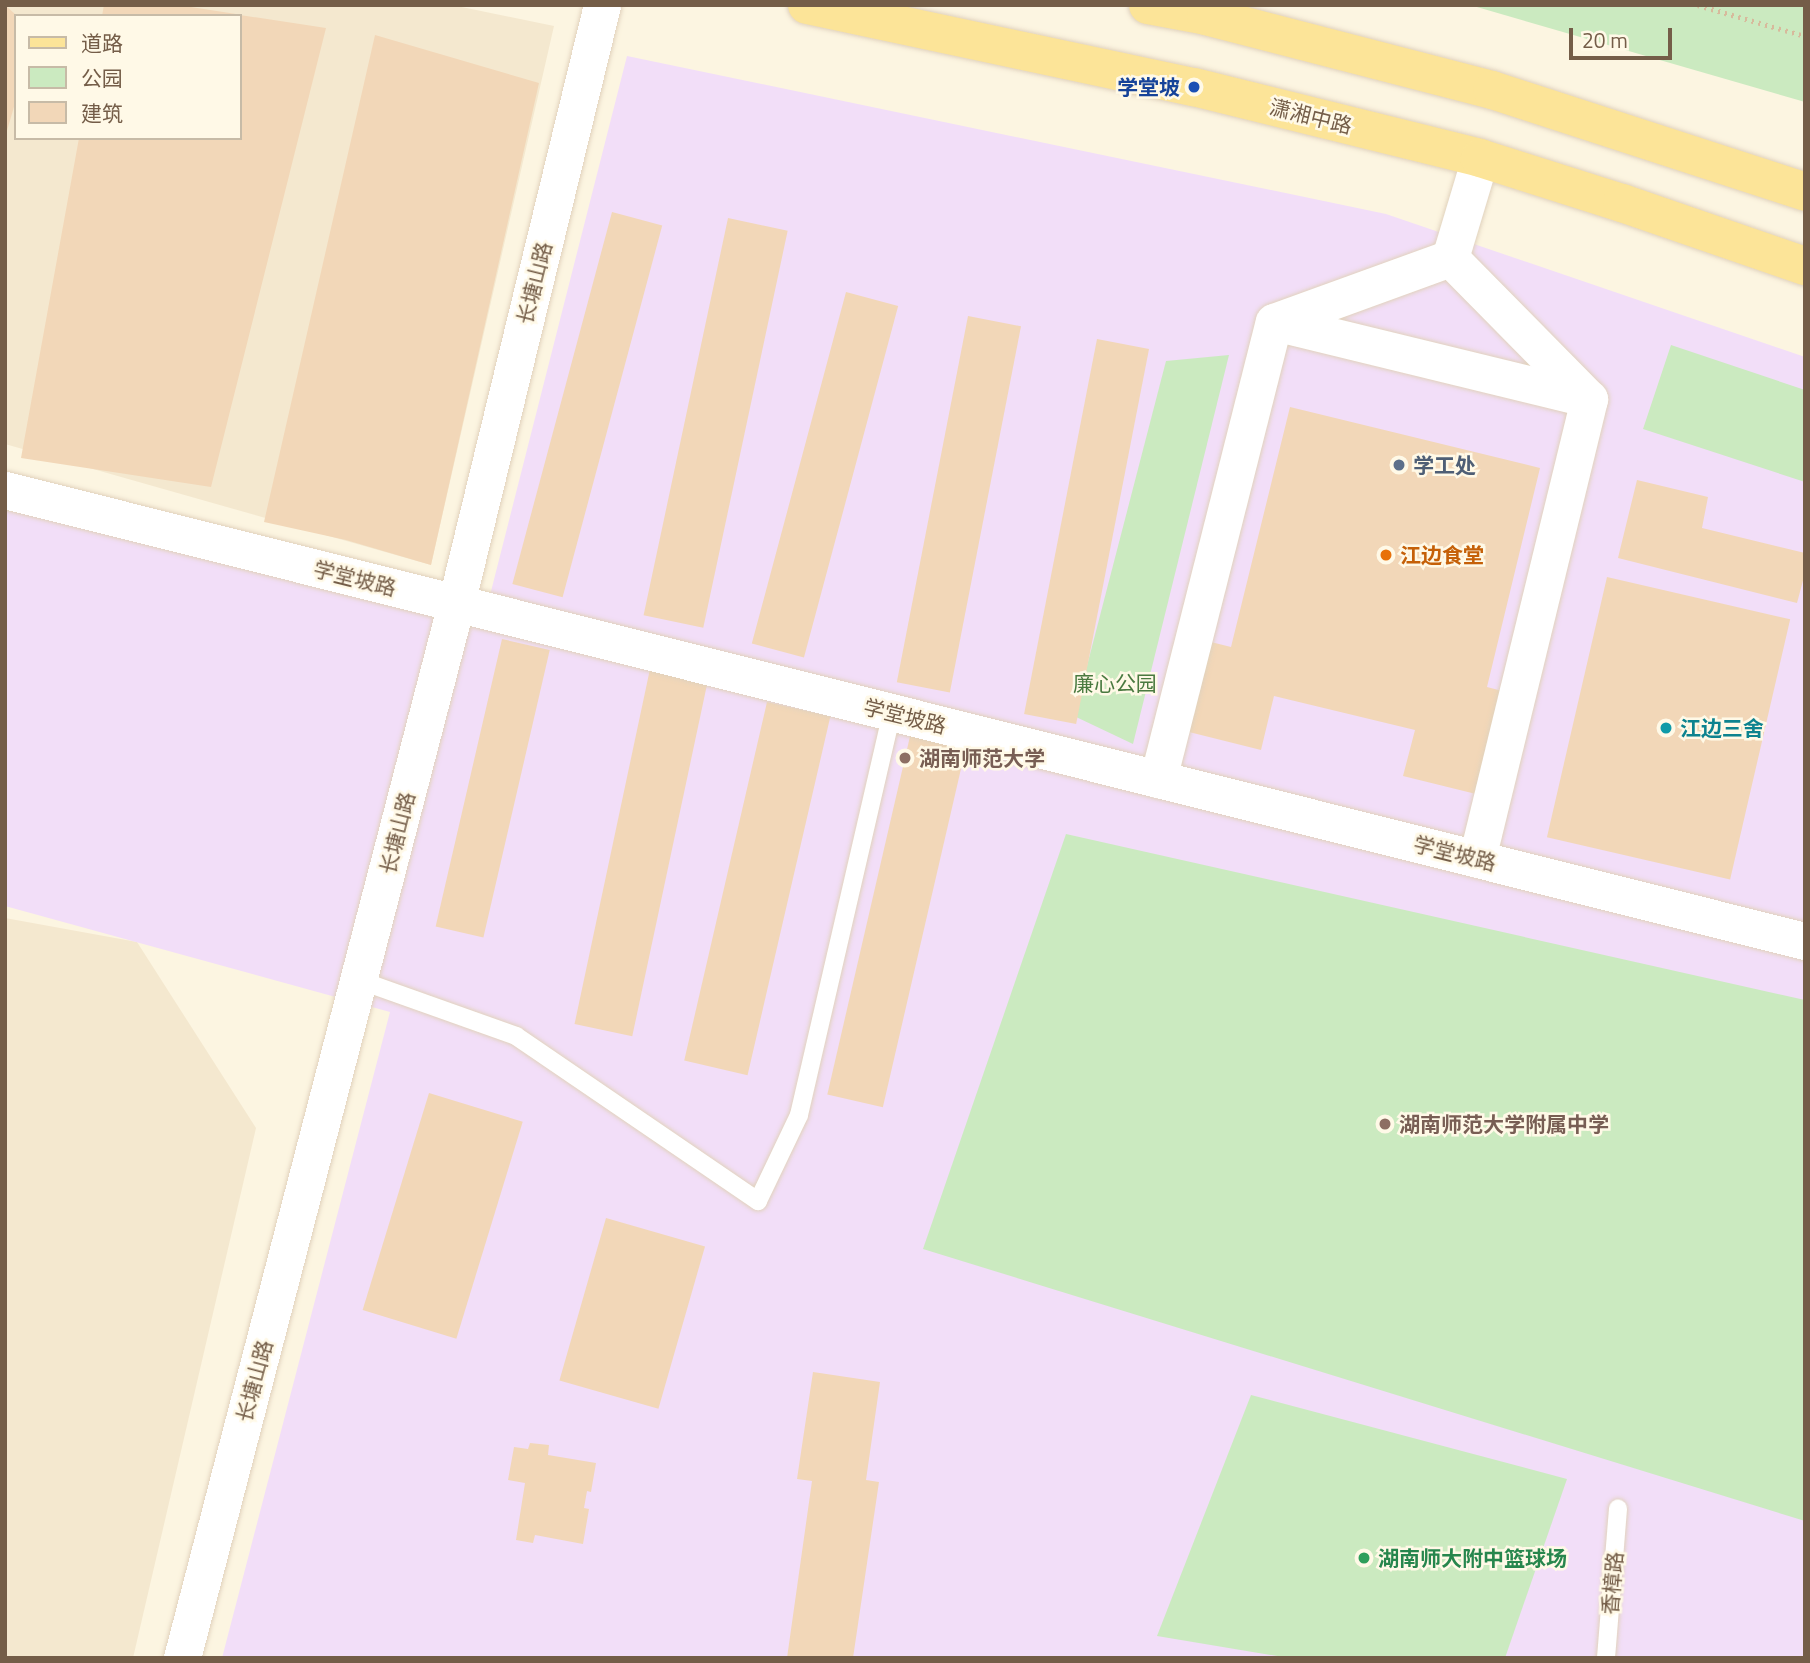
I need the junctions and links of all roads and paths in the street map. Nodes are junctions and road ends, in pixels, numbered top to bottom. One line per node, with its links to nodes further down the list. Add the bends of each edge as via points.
1 (602, 5): 13 (street, 长塘山路)
2 (807, 5): 6 (main road, 潇湘中路, via 1194,87)
3 (1148, 5): 7 (main road, via 1492,90)
4 (1698, 5): 5 (path)
5 (1805, 36)
6 (1480, 158): 8 (street); 9 (main road, 潇湘中路)
7 (1805, 192)
8 (1450, 258): 10 (street); 11 (street)
9 (1805, 266)
10 (1274, 322): 11 (street); 15 (street)
11 (1589, 399): 16 (street)
12 (5, 490): 13 (street, 学堂坡路)
13 (456, 604): 14 (street, 学堂坡路); 18 (street, 长塘山路)
14 (892, 712): 15 (street, 学堂坡路); 18 (lane, via 799,1115 758,1201 516,1036)
15 (1157, 779): 16 (street, 学堂坡路)
16 (1477, 859): 17 (street, 学堂坡路)
17 (1805, 941)
18 (359, 980): 20 (street, 长塘山路)
19 (1618, 1508): 21 (lane, 香樟路)
20 (181, 1658)
21 (1606, 1658)

